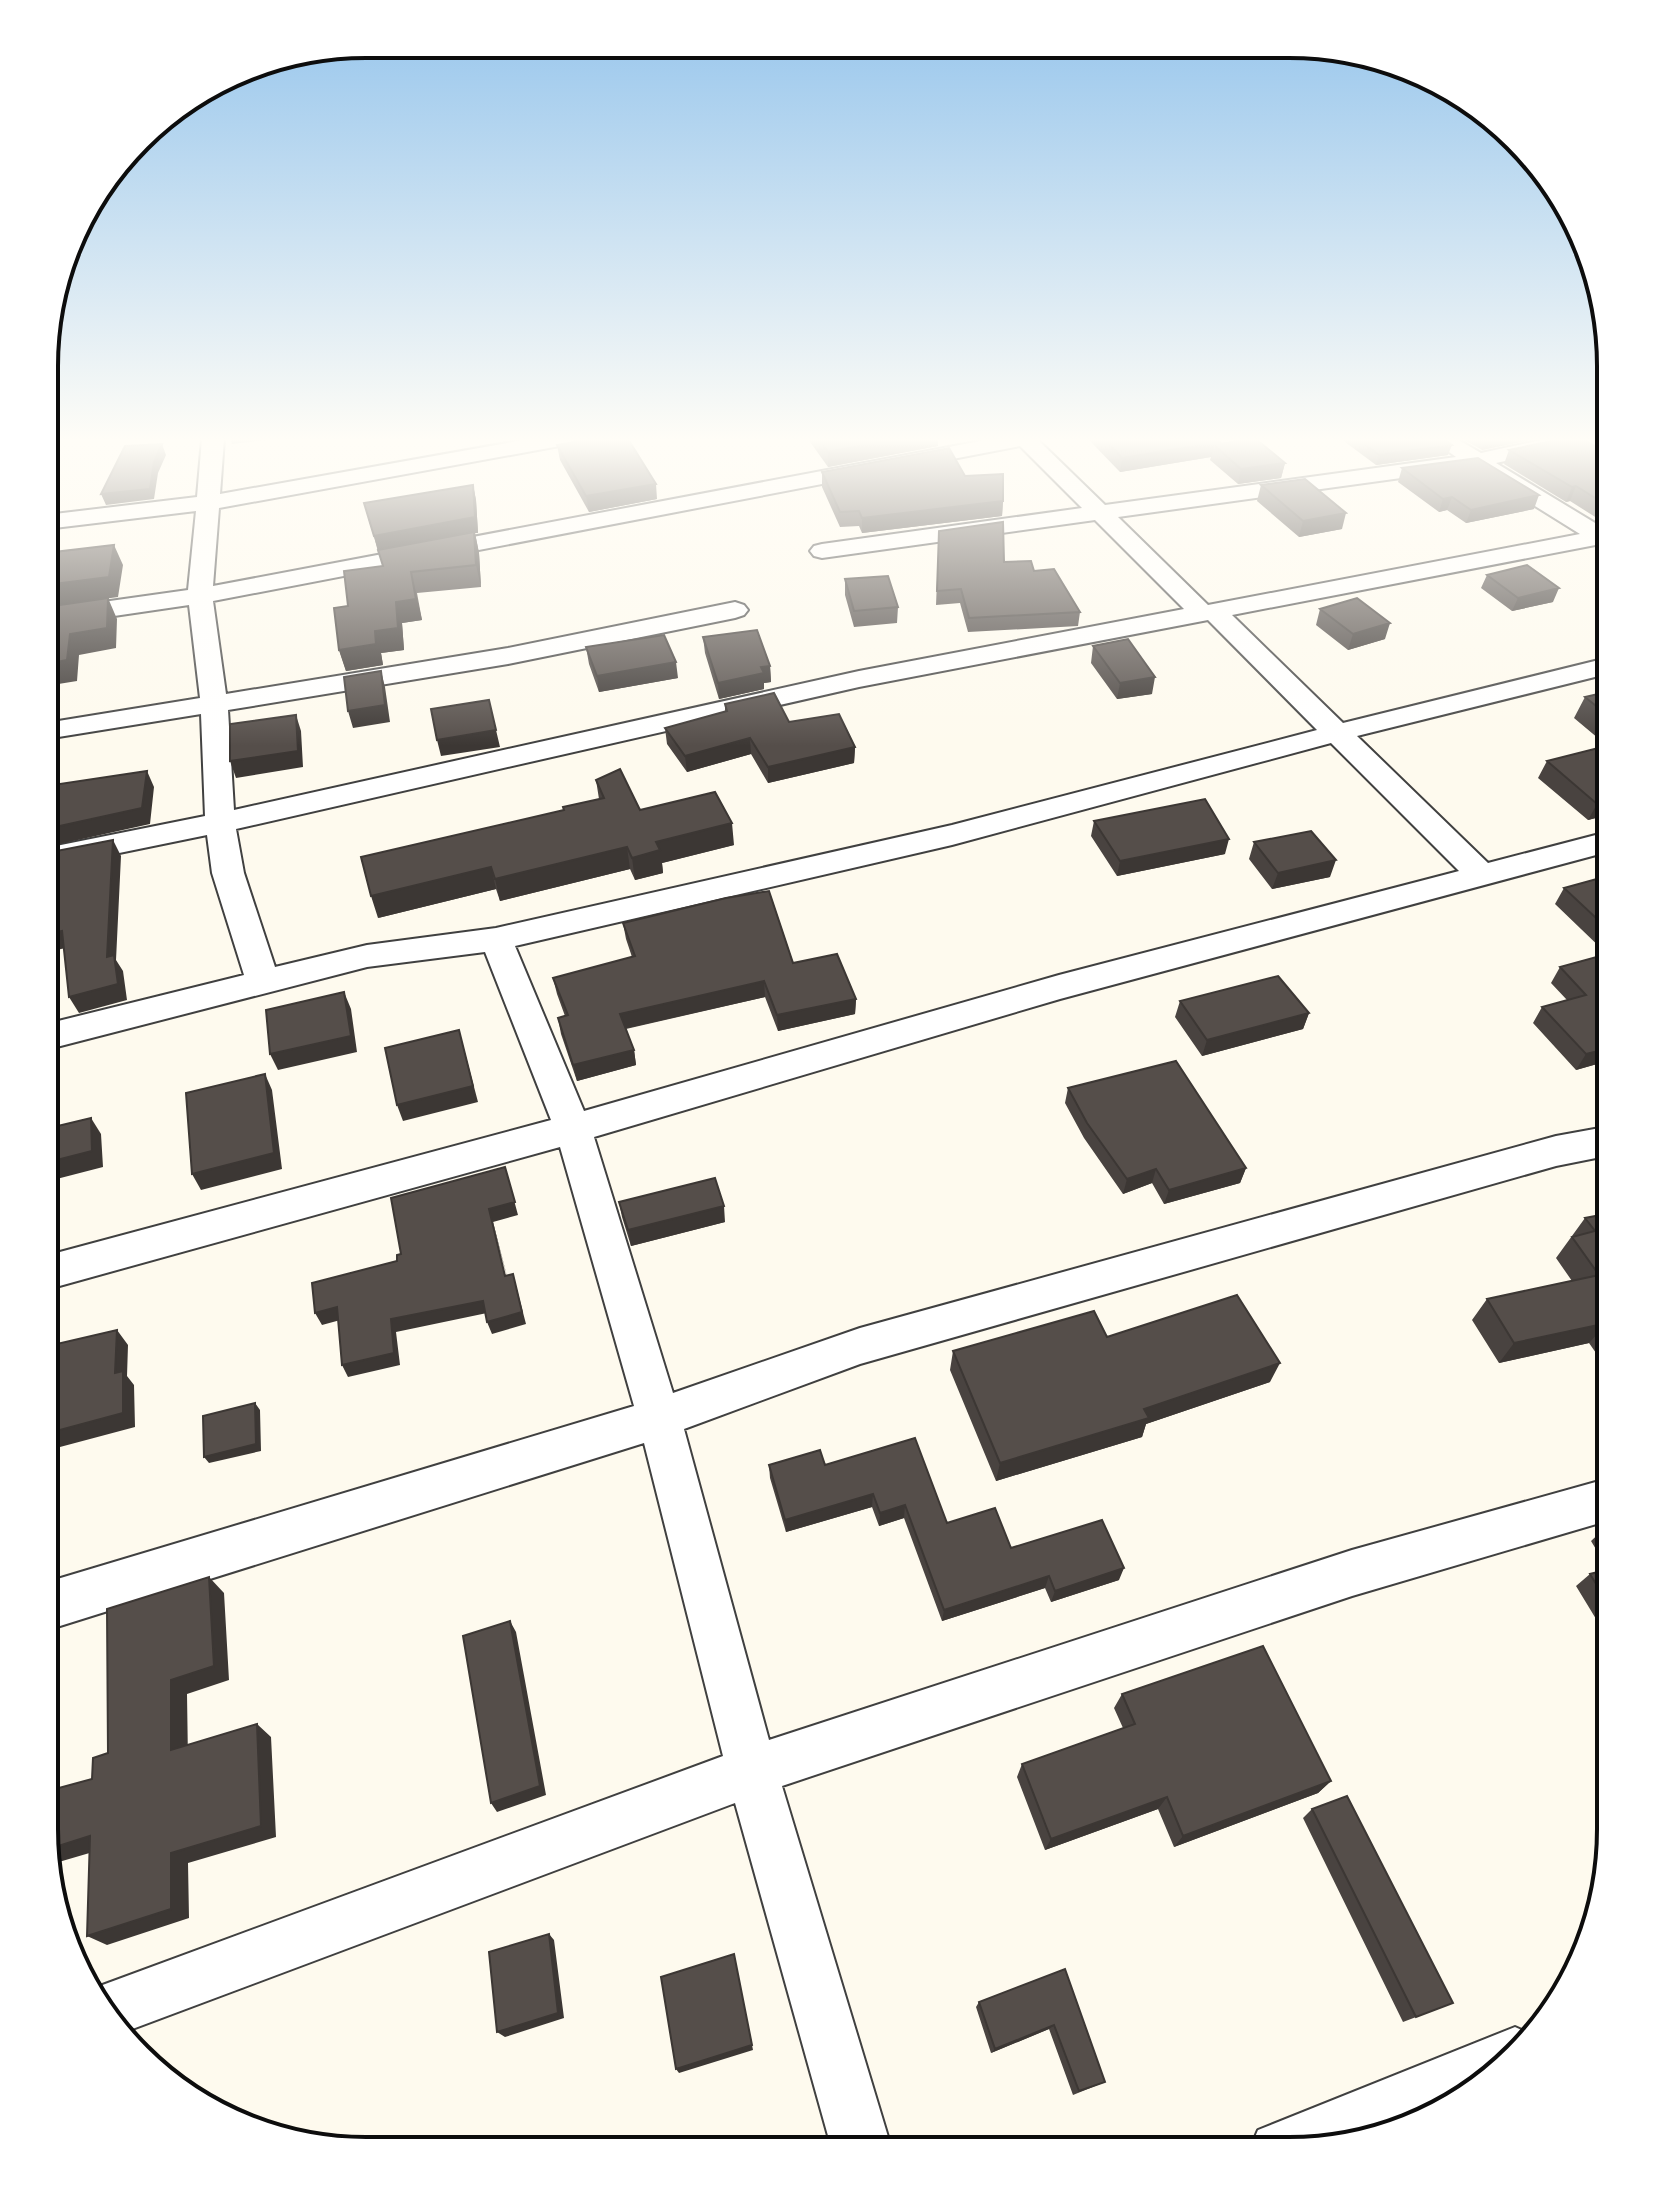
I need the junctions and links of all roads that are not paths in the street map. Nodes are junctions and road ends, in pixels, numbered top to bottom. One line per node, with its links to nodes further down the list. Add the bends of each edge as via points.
1 (204, 541): 7 (street)
2 (487, 541): 7 (street)
3 (891, 541): 6 (street)
4 (1133, 541): 9 (street)
5 (1578, 541): 9 (street)
6 (822, 551)
7 (200, 596): 10 (street); 12 (street)
8 (735, 610): 12 (street, via 508,656)
9 (1207, 612): 14 (street); 15 (street, via 859,679)
10 (58, 616)
11 (1597, 668): 14 (street)
12 (214, 703): 13 (street); 15 (street)
13 (58, 729)
14 (1337, 733): 18 (street); 19 (street, via 952,835)
15 (220, 823): 17 (street); 20 (street, via 228,873)
16 (1597, 845): 18 (street)
17 (58, 856)
18 (1480, 874): 22 (street, via 1059,987)
19 (496, 939): 20 (street, via 367,956); 22 (street)
20 (263, 982): 21 (street)
21 (58, 1034)
22 (573, 1129): 24 (street); 25 (street)
23 (1597, 1143): 25 (street, via 860,1346)
24 (58, 1269)
25 (659, 1418): 27 (street); 28 (street)
26 (1597, 1503): 28 (street, via 1352,1573)
27 (58, 1603)
28 (752, 1771): 29 (street); 32 (street)
29 (115, 2008)
30 (1481, 2070): 31 (street)
31 (1319, 2135)
32 (858, 2137)

